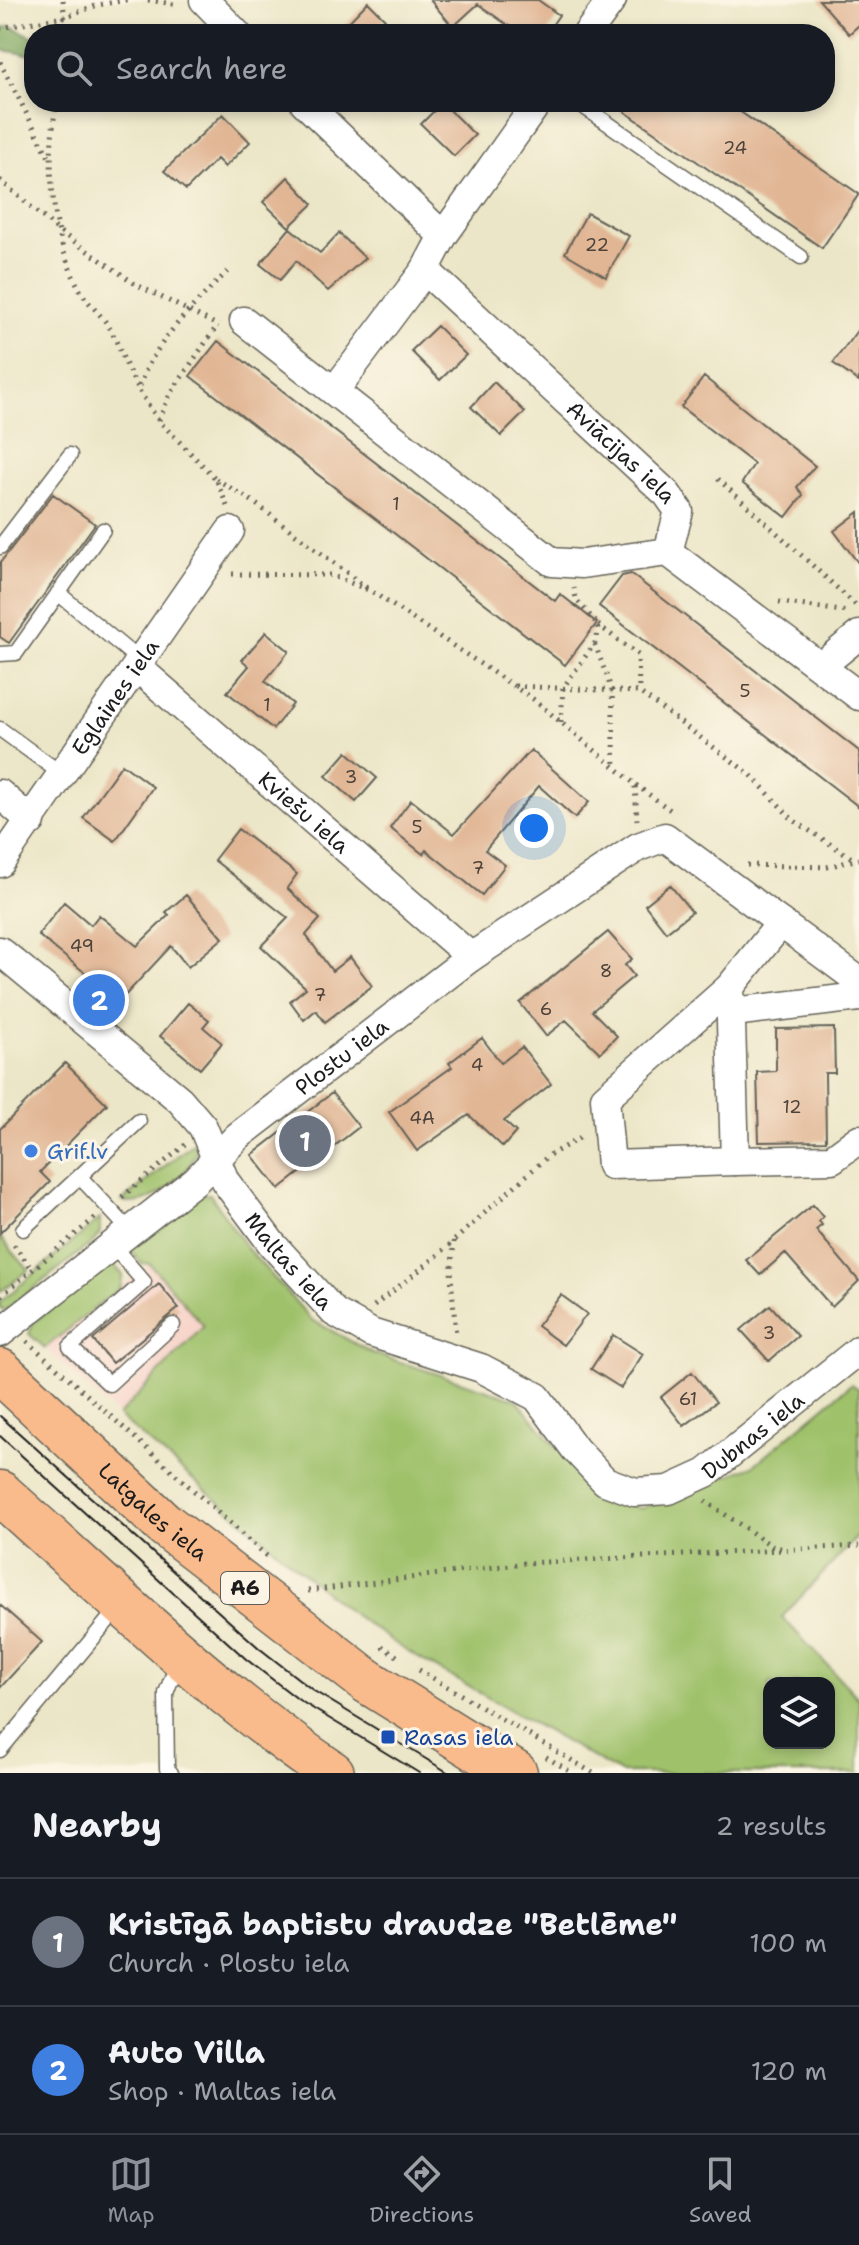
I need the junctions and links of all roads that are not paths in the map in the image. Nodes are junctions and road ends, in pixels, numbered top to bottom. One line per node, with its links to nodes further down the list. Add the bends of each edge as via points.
1 (611, 0): 4 (street)
2 (197, 3): 3 (street)
3 (224, 24)
4 (594, 24)
5 (314, 112): 8 (street)
6 (531, 112): 8 (street)
7 (591, 112): 9 (lane)
8 (443, 236): 10 (street)
9 (801, 257)
10 (425, 270): 12 (street); 17 (street, Aviācijas iela, via 667,494 679,511)
11 (231, 323): 12 (street)
12 (335, 390): 17 (street, via 552,562)
13 (70, 455): 16 (lane)
14 (103, 530): 18 (lane)
15 (230, 531): 22 (street, Eglaines iela)
16 (0, 547)
17 (668, 552): 21 (street)
18 (58, 593): 20 (lane, via 16,653); 22 (lane, via 129,652)
19 (859, 635): 21 (street)
20 (0, 654)
21 (821, 666): 23 (street)
22 (138, 668): 25 (street, Eglaines iela); 31 (street, Kviešu iela)
23 (859, 696)
24 (0, 729): 25 (lane)
25 (63, 775): 27 (street, Eglaines iela)
26 (0, 794): 27 (street)
27 (31, 821): 28 (street, Eglaines iela)
28 (0, 863)
29 (781, 923): 31 (street, Plostu iela, via 665,837 638,847); 32 (street); 34 (street)
30 (0, 951): 37 (street, Maltas iela, via 180,1100 203,1127)
31 (471, 957): 37 (street, Plostu iela, via 238,1136)
32 (859, 981)
33 (859, 997): 34 (street)
34 (731, 1000): 38 (street); 38 (street, via 605,1098 611,1165)
35 (139, 1121): 39 (lane)
36 (859, 1139): 38 (street, via 832,1159)
37 (217, 1158): 41 (street, Plostu iela); 46 (street, Maltas iela, via 225,1181 318,1297 351,1323 461,1362 537,1397 605,1481)
38 (735, 1161)
39 (80, 1177): 40 (lane); 41 (lane)
40 (23, 1229)
41 (122, 1239): 42 (lane, via 144,1282 70,1347 109,1384); 43 (street, Plostu iela)
42 (173, 1325)
43 (5, 1329)
44 (859, 1350): 46 (street, Dubnas iela, via 706,1473 669,1490)
45 (0, 1371): 51 (highway, Latgales iela / A6, via 188,1543 367,1681)
46 (635, 1492)
47 (0, 1493): 48 (highway)
48 (121, 1604): 49 (highway); 50 (lane)
49 (181, 1655): 52 (lane, via 166,1693); 53 (highway, via 268,1730)
50 (0, 1750)
51 (529, 1764)
52 (171, 1773)
53 (332, 1773)

